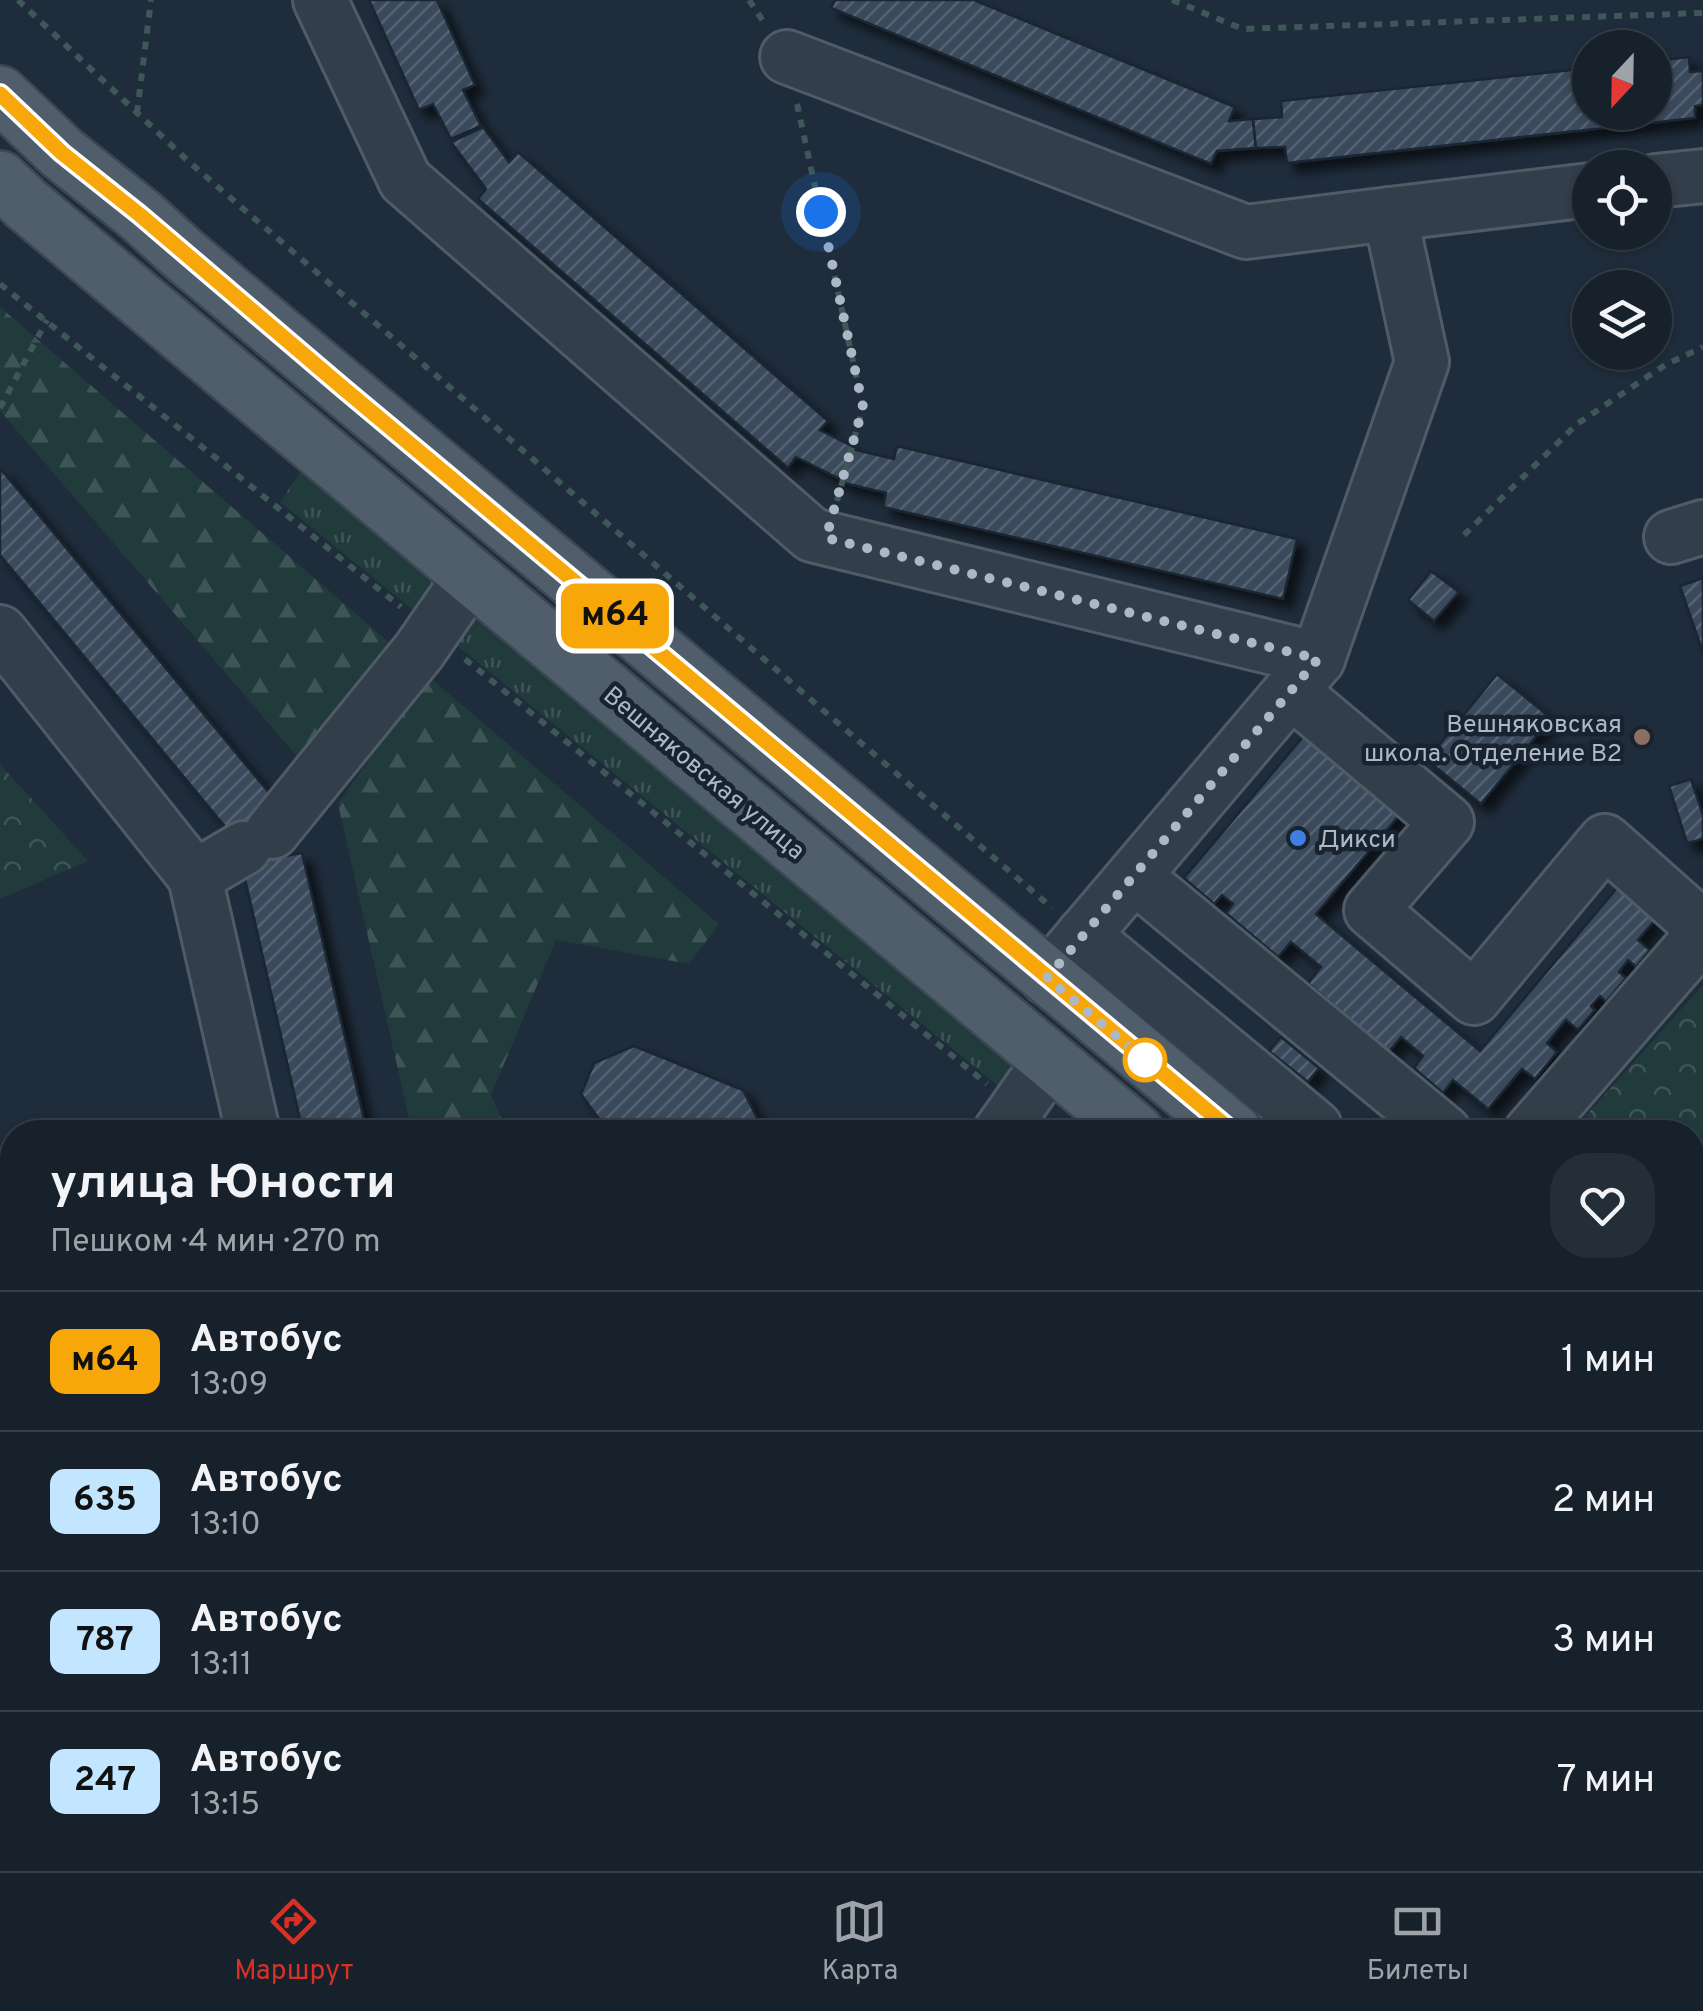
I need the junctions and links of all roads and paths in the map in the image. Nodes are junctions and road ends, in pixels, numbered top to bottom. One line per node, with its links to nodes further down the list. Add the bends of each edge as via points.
1 (18, 0): 9 (path)
2 (152, 0): 9 (path)
3 (320, 0): 22 (street, via 404,180 812,535)
4 (749, 0): 7 (path)
5 (1172, 0): 6 (path, via 1243,29)
6 (1703, 13)
7 (787, 57): 14 (street, via 1246,232); 22 (path, via 863,407)
8 (0, 94): 17 (main road)
9 (137, 114): 30 (path)
10 (1703, 176): 12 (street)
11 (0, 179): 19 (main road, Вешняковская улица)
12 (1672, 180)
13 (1572, 192): 14 (street)
14 (1390, 214): 26 (street, via 1422,362)
15 (0, 284): 16 (path)
16 (47, 320): 20 (path); 25 (path)
17 (282, 336): 19 (street, via 259,329 238,340 231,363); 31 (main road)
18 (1703, 347): 21 (path, via 1577,424)
19 (242, 384): 23 (main road, Вешняковская улица)
20 (0, 408)
21 (1464, 535)
22 (826, 538): 26 (street)
23 (471, 576): 25 (street); 32 (main road, Вешняковская улица)
24 (0, 632): 27 (street)
25 (432, 632): 27 (street, via 258,840); 34 (path)
26 (1304, 675): 28 (street); 29 (street, via 1447,822 1371,910 1474,998 1605,841)
27 (195, 876): 33 (street)
28 (1134, 876): 30 (street); 39 (street)
29 (1703, 931): 40 (street)
30 (1083, 936): 31 (street); 38 (street)
31 (1047, 978): 37 (main road)
32 (1050, 1061): 35 (street); 36 (main road, Вешняковская улица)
33 (250, 1120)
34 (1008, 1120)
35 (1010, 1120)
36 (1121, 1120)
37 (1219, 1120)
38 (1304, 1120)
39 (1429, 1120)
40 (1541, 1120)

